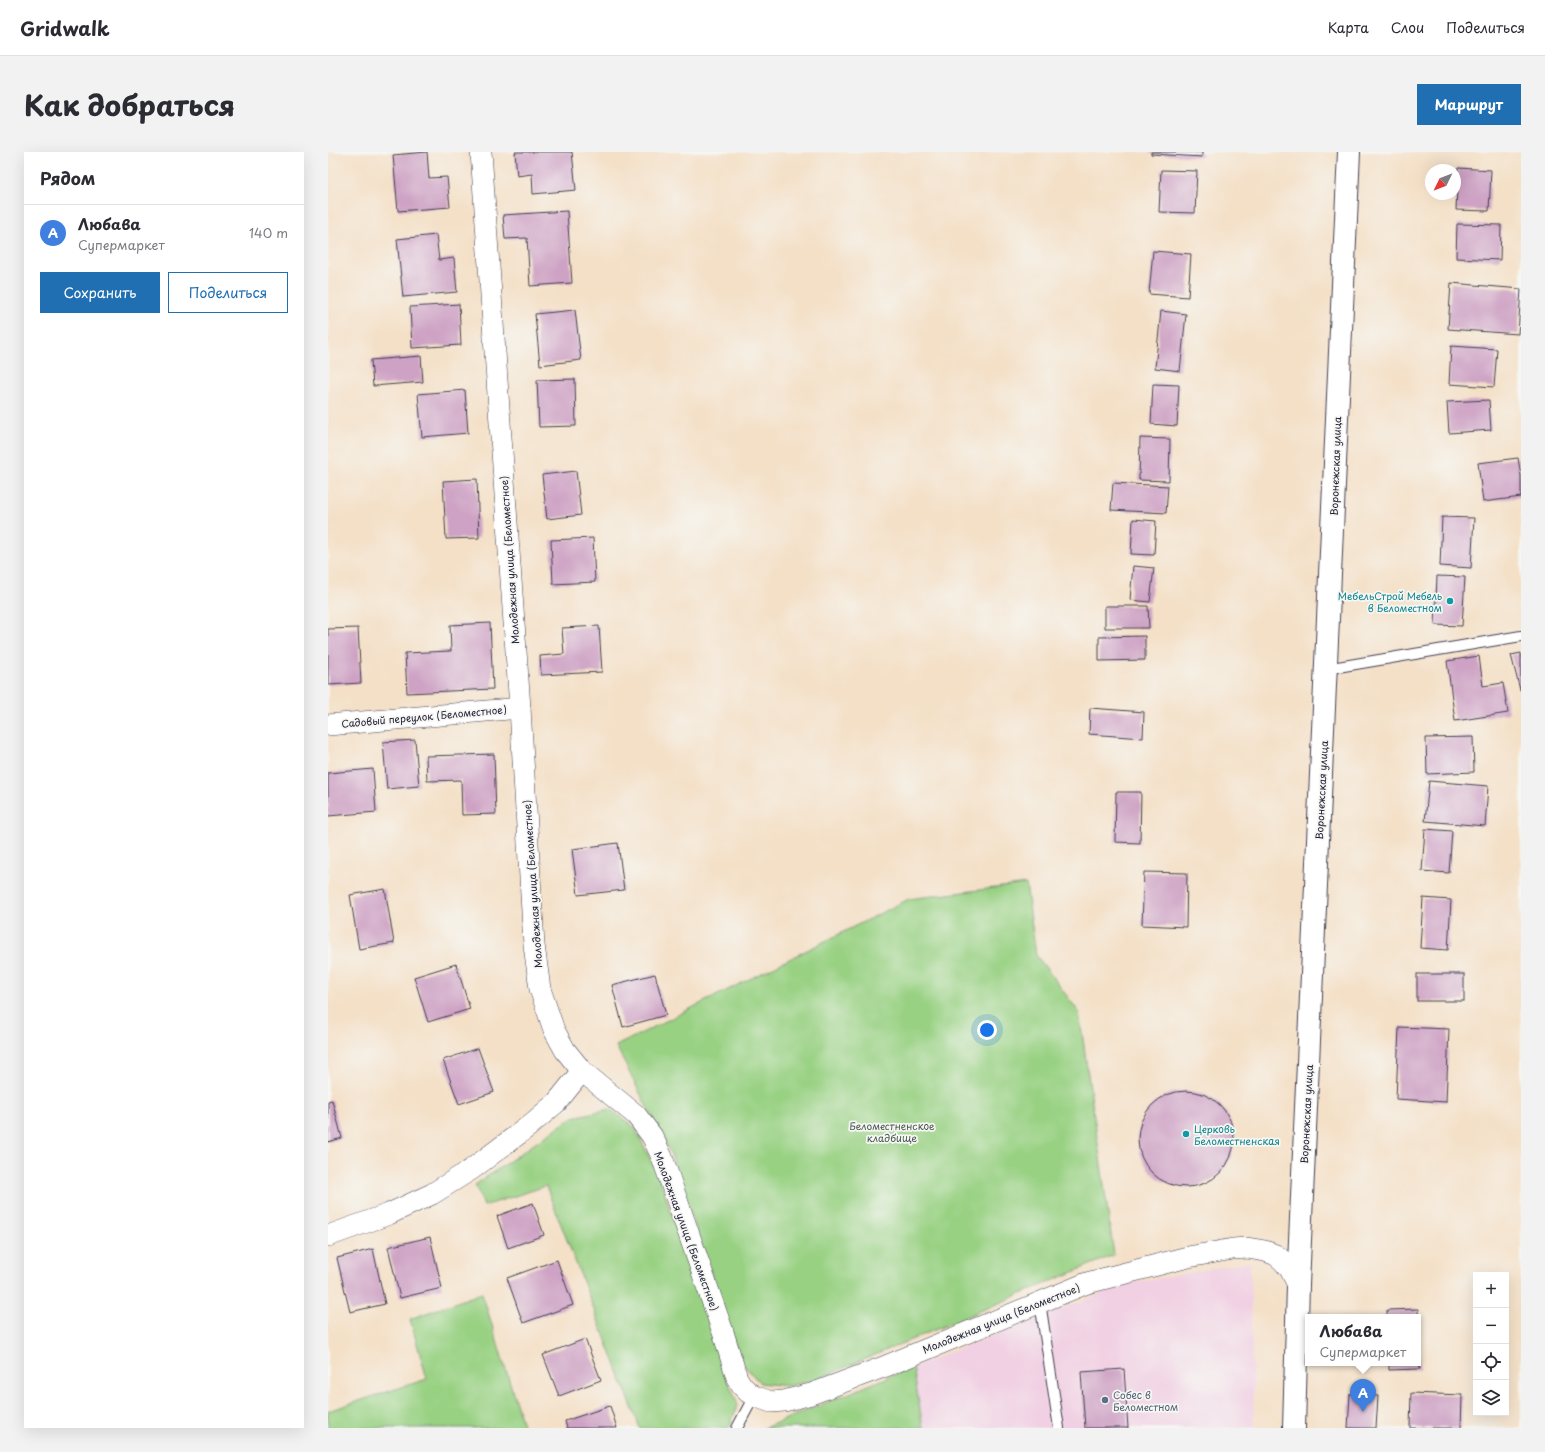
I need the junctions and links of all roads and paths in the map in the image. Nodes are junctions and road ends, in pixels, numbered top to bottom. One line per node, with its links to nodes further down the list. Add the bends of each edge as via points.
1 (481, 152): 5 (street, Молодежная улица (Беломестное))
2 (1348, 152): 4 (street, Воронежская улица)
3 (1521, 636): 4 (lane)
4 (1326, 669): 9 (street, Воронежская улица)
5 (520, 708): 6 (street, Садовый переулок (Беломестное)); 7 (street, Молодежная улица (Беломестное), via 534,945 540,989 554,1030 565,1050)
6 (328, 725)
7 (582, 1071): 8 (street, via 557,1102 472,1169 432,1194 389,1214); 11 (street, Молодежная улица (Беломестное), via 636,1115 652,1136 665,1164 738,1378 742,1386)
8 (328, 1236)
9 (1298, 1285): 10 (street, Молодежная улица (Беломестное), via 1290,1268 1276,1255 1259,1249 1233,1249 1188,1257 1094,1281); 14 (street, Воронежская улица)
10 (1040, 1302): 11 (street, Молодежная улица (Беломестное), via 811,1394 778,1402); 13 (lane)
11 (754, 1396): 12 (lane)
12 (737, 1428)
13 (1059, 1428)
14 (1294, 1428)

